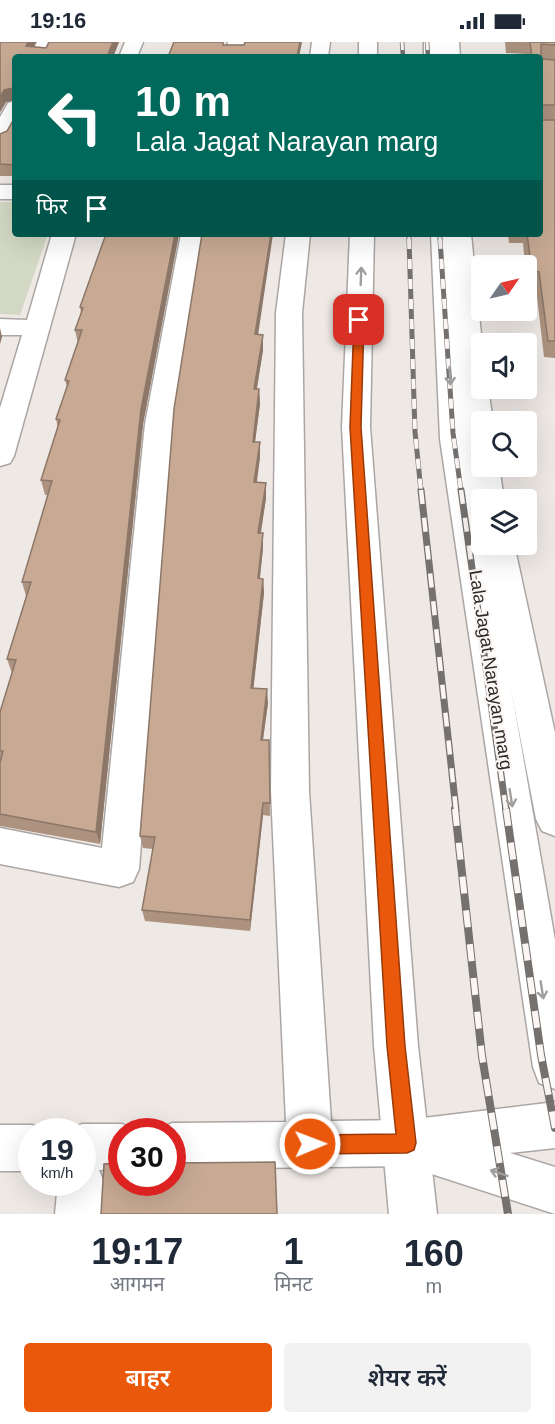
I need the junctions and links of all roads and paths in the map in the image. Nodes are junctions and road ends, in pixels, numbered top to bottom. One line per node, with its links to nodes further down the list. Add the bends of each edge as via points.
1 (12, 113): 2 (street)
2 (0, 138)
3 (63, 237): 10 (street)
4 (192, 237): 15 (street, via 159,424 119,869)
5 (298, 237): 19 (street, via 289,313 290,790)
6 (362, 237): 18 (street, one-way to 6, via 395,1034 356,427)
7 (443, 237): 16 (street, Lala Jagat Narayan marg, one-way to 16, via 454,439)
8 (459, 237): 11 (street)
9 (0, 327): 10 (street)
10 (37, 328): 12 (street)
11 (477, 411)
12 (0, 456)
13 (500, 555): 14 (street)
14 (555, 819)
15 (0, 846)
16 (555, 1067)
17 (555, 1125): 18 (street)
18 (407, 1143): 19 (street); 23 (street, one-way to 18); 26 (street)
19 (310, 1144): 20 (street)
20 (186, 1146)
21 (0, 1148): 22 (street)
22 (18, 1148)
23 (555, 1191)
24 (82, 1196): 25 (street)
25 (78, 1214)
26 (413, 1214)

